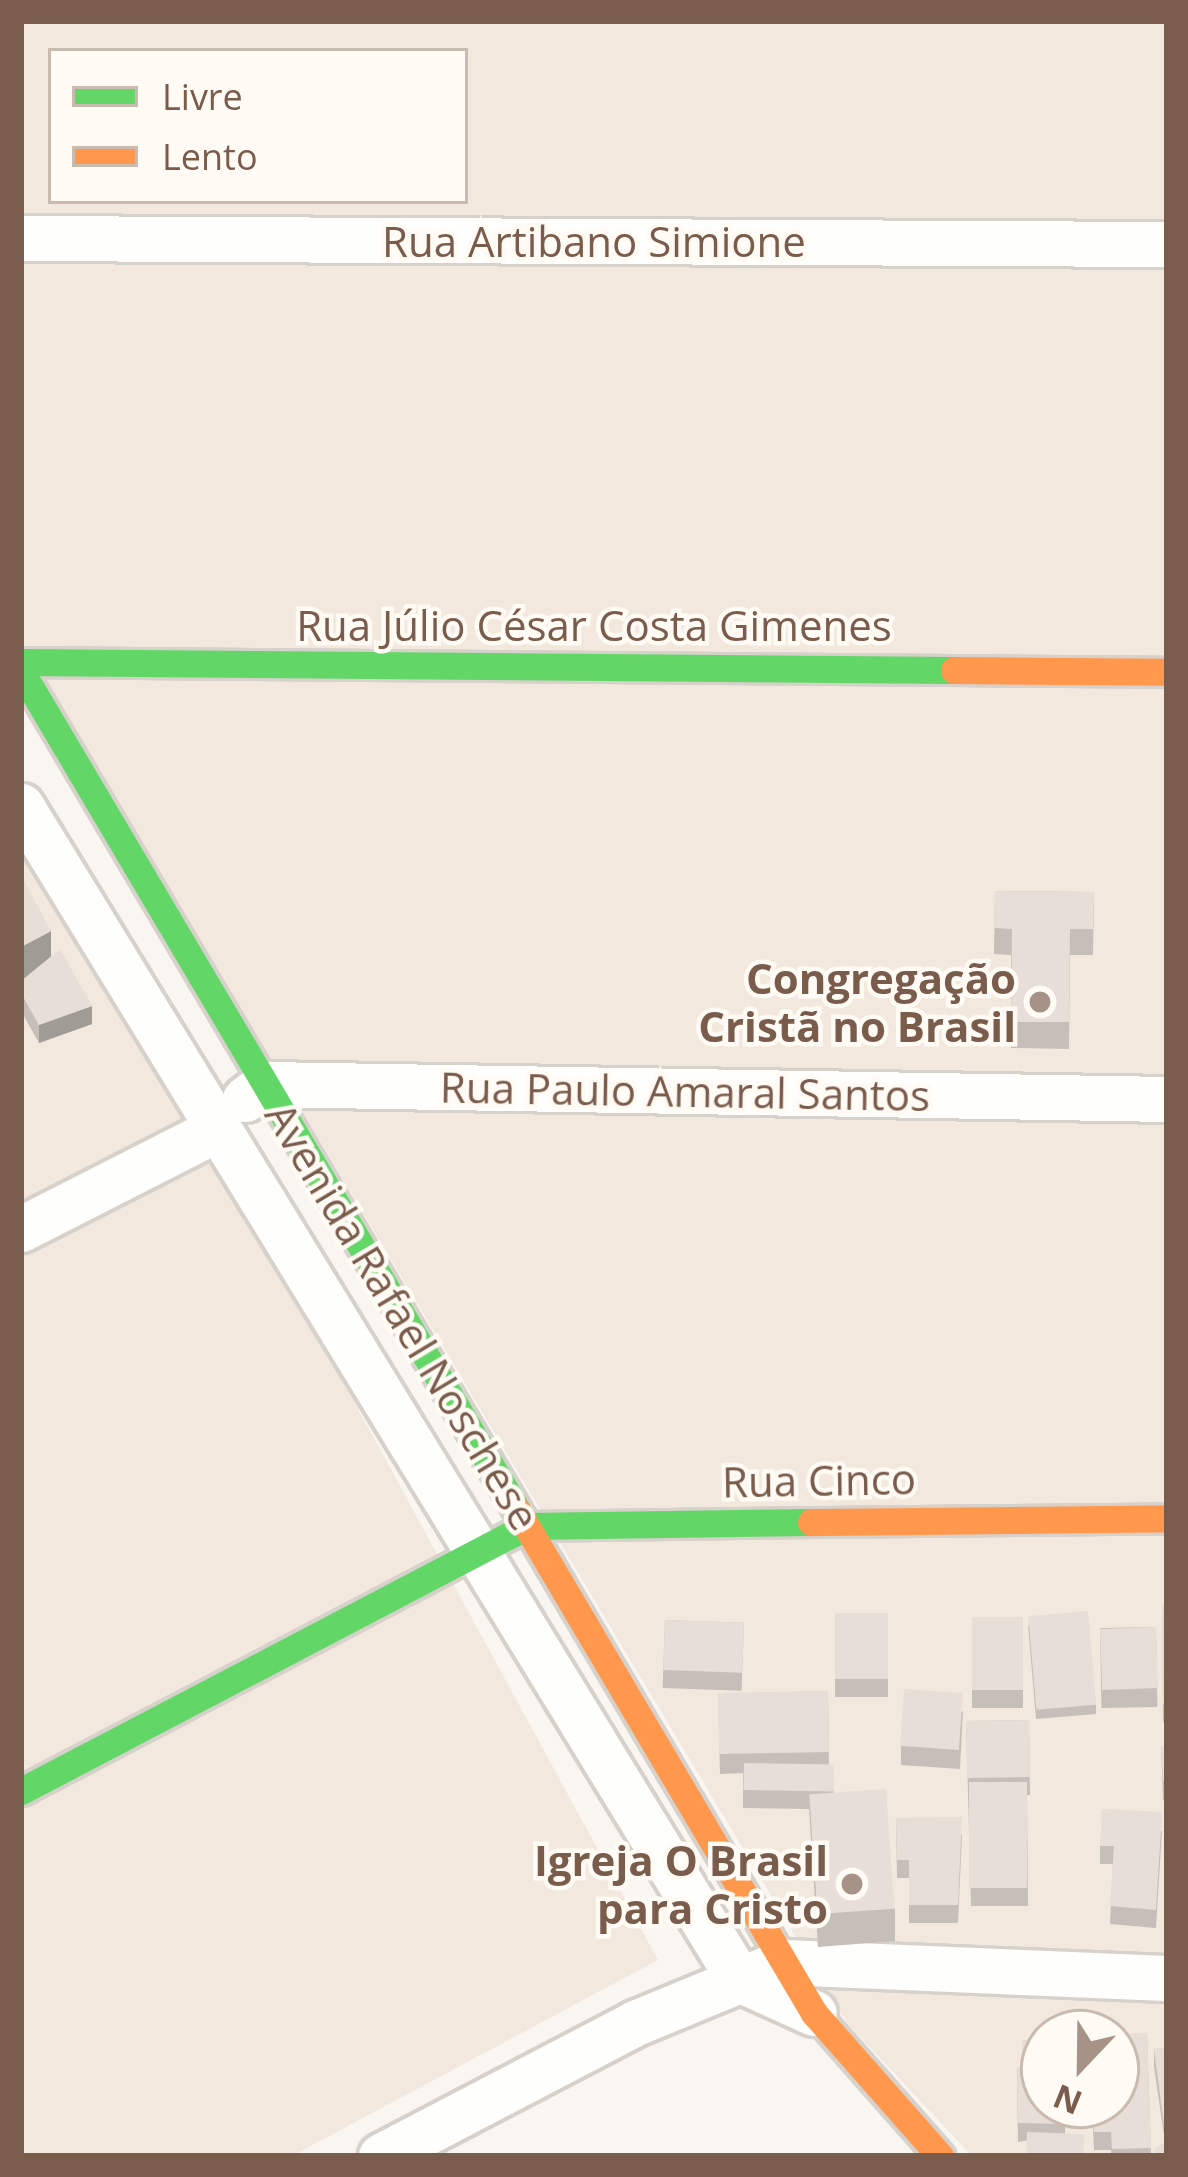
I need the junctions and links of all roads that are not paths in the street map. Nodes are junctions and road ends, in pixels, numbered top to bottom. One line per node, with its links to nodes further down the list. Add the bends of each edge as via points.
1 (21, 238): 2 (street, Rua Artibano Simione)
2 (1167, 244)
3 (21, 662): 5 (street, Rua Júlio César Costa Gimenes)
4 (21, 671): 7 (street, Avenida Rafael Noschese)
5 (1167, 672)
6 (21, 806): 9 (street, Avenida Rafael Noschese)
7 (265, 1084): 8 (street, Rua Paulo Amaral Santos); 9 (street); 12 (street, Avenida Rafael Noschese)
8 (1167, 1099)
9 (217, 1125): 10 (street); 13 (street, Avenida Rafael Noschese)
10 (21, 1229)
11 (1167, 1518): 12 (street, Rua Cinco)
12 (527, 1526): 13 (street, Rua Cinco); 15 (street, Avenida Rafael Noschese)
13 (478, 1553): 14 (street, Rua Cinco); 17 (street, Avenida Rafael Noschese)
14 (21, 1791)
15 (783, 1962): 16 (street); 17 (street); 18 (street, Avenida Rafael Noschese)
16 (1167, 1978)
17 (739, 1979): 18 (street); 19 (street, via 635,2023)
18 (814, 2013): 20 (street, Avenida Rafael Noschese)
19 (381, 2156)
20 (940, 2156)

